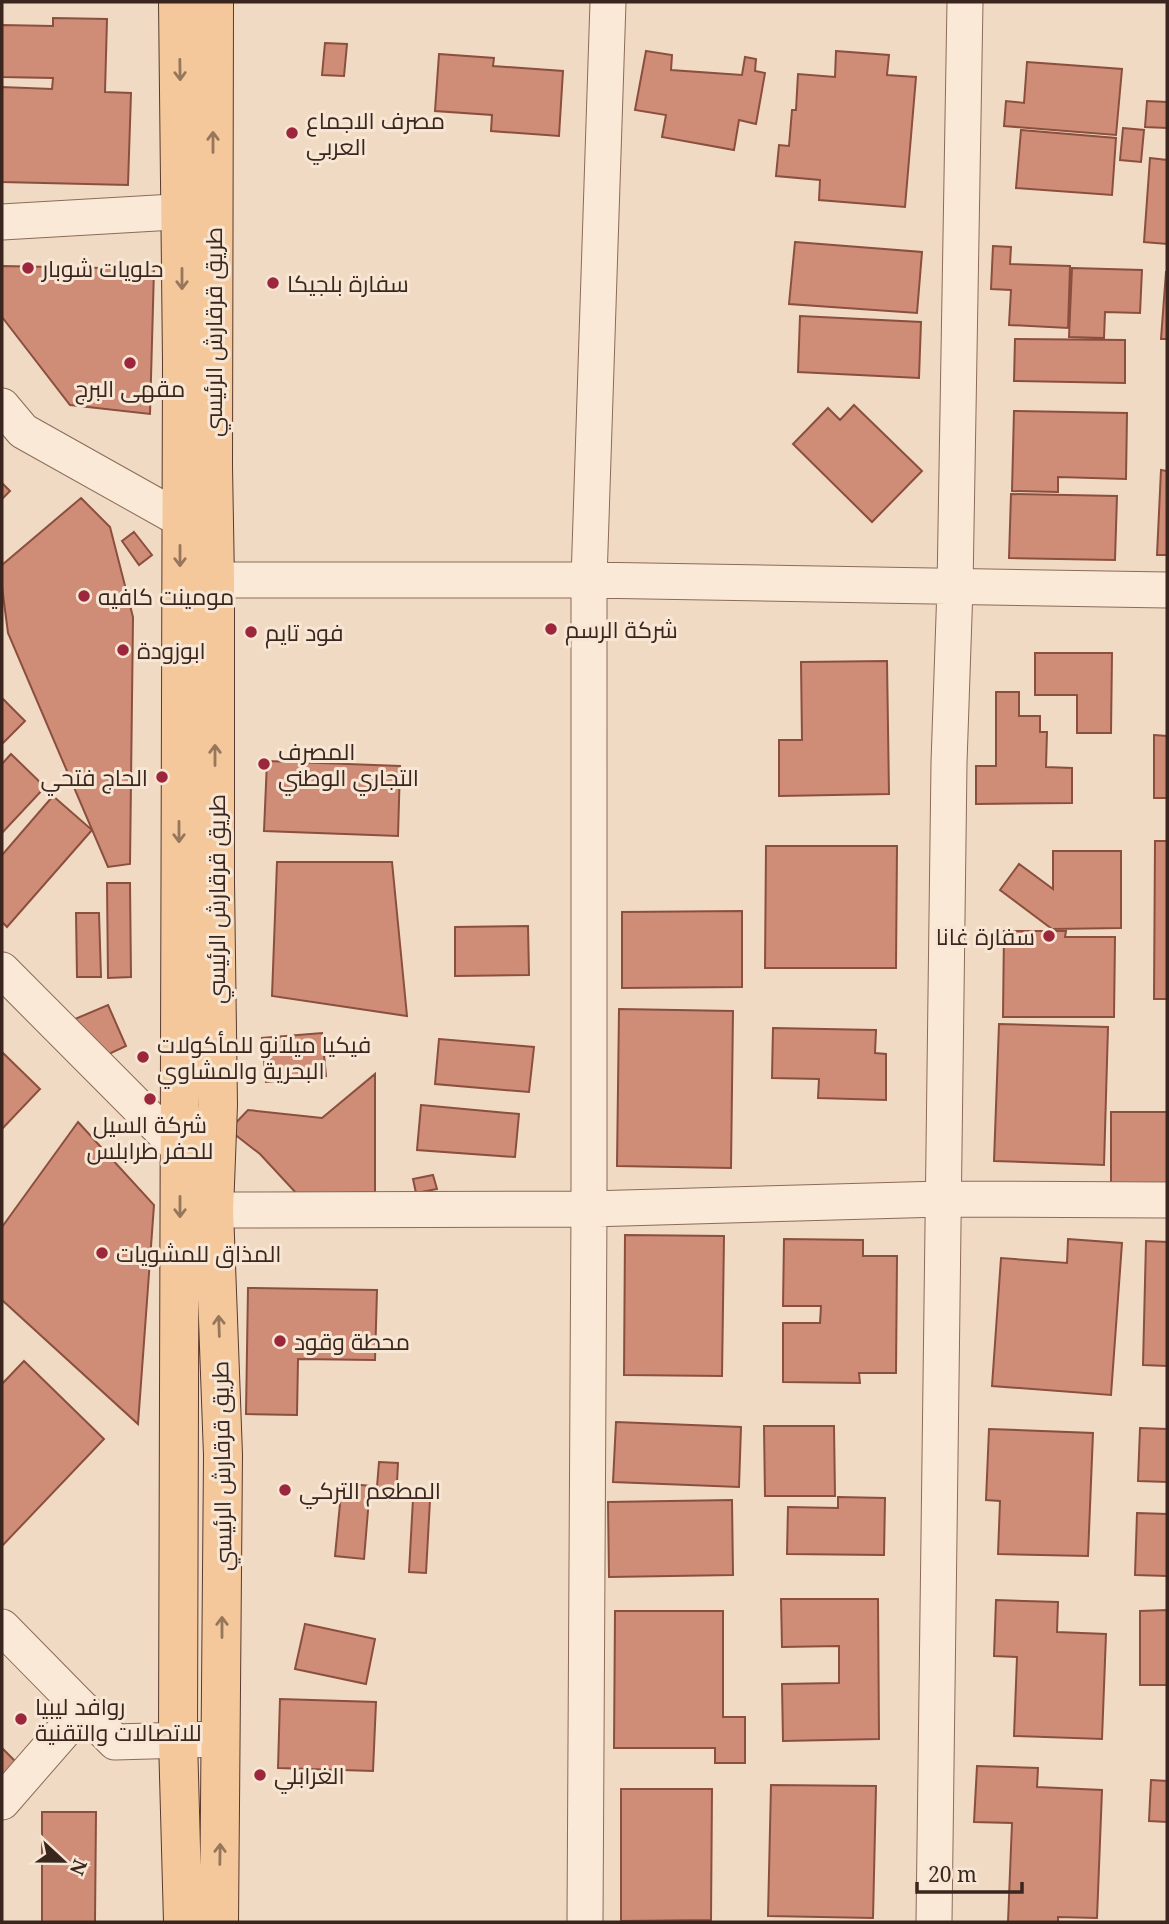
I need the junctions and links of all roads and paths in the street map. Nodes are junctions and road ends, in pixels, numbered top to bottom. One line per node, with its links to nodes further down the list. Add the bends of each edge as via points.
1 (178, 2): 5 (main road, طريق قرقارش الرئيسي, one-way to 5)
2 (214, 2): 5 (main road, طريق قرقارش الرئيسي, one-way to 2)
3 (608, 2): 10 (street)
4 (965, 2): 11 (street)
5 (198, 211): 6 (street); 8 (main road, طريق قرقارش الرئيسي, one-way to 8); 9 (main road, طريق قرقارش الرئيسي)
6 (2, 222)
7 (2, 406): 8 (street, via 23,431)
8 (180, 519): 14 (main road, طريق قرقارش الرئيسي, one-way to 14)
9 (215, 580): 10 (street); 18 (main road, طريق قرقارش الرئيسي, one-way to 9, via 218,1105)
10 (589, 580): 11 (street); 17 (street)
11 (955, 587): 12 (street); 15 (street)
12 (1167, 590)
13 (2, 970): 14 (street)
14 (179, 1148): 22 (main road, طريق قرقارش الرئيسي, one-way to 22)
15 (942, 1199): 16 (street); 17 (street); 27 (street)
16 (1167, 1200)
17 (589, 1209): 18 (street); 26 (street)
18 (214, 1210): 21 (main road, طريق قرقارش الرئيسي, one-way to 18, via 223,1455)
19 (2, 1627): 20 (street)
20 (83, 1709): 22 (street, via 115,1742); 23 (street)
21 (222, 1738): 22 (street); 25 (main road, طريق قرقارش الرئيسي, one-way to 21)
22 (178, 1739): 24 (main road, طريق قرقارش الرئيسي)
23 (2, 1802)
24 (183, 1922)
25 (219, 1922)
26 (585, 1922)
27 (934, 1922)

